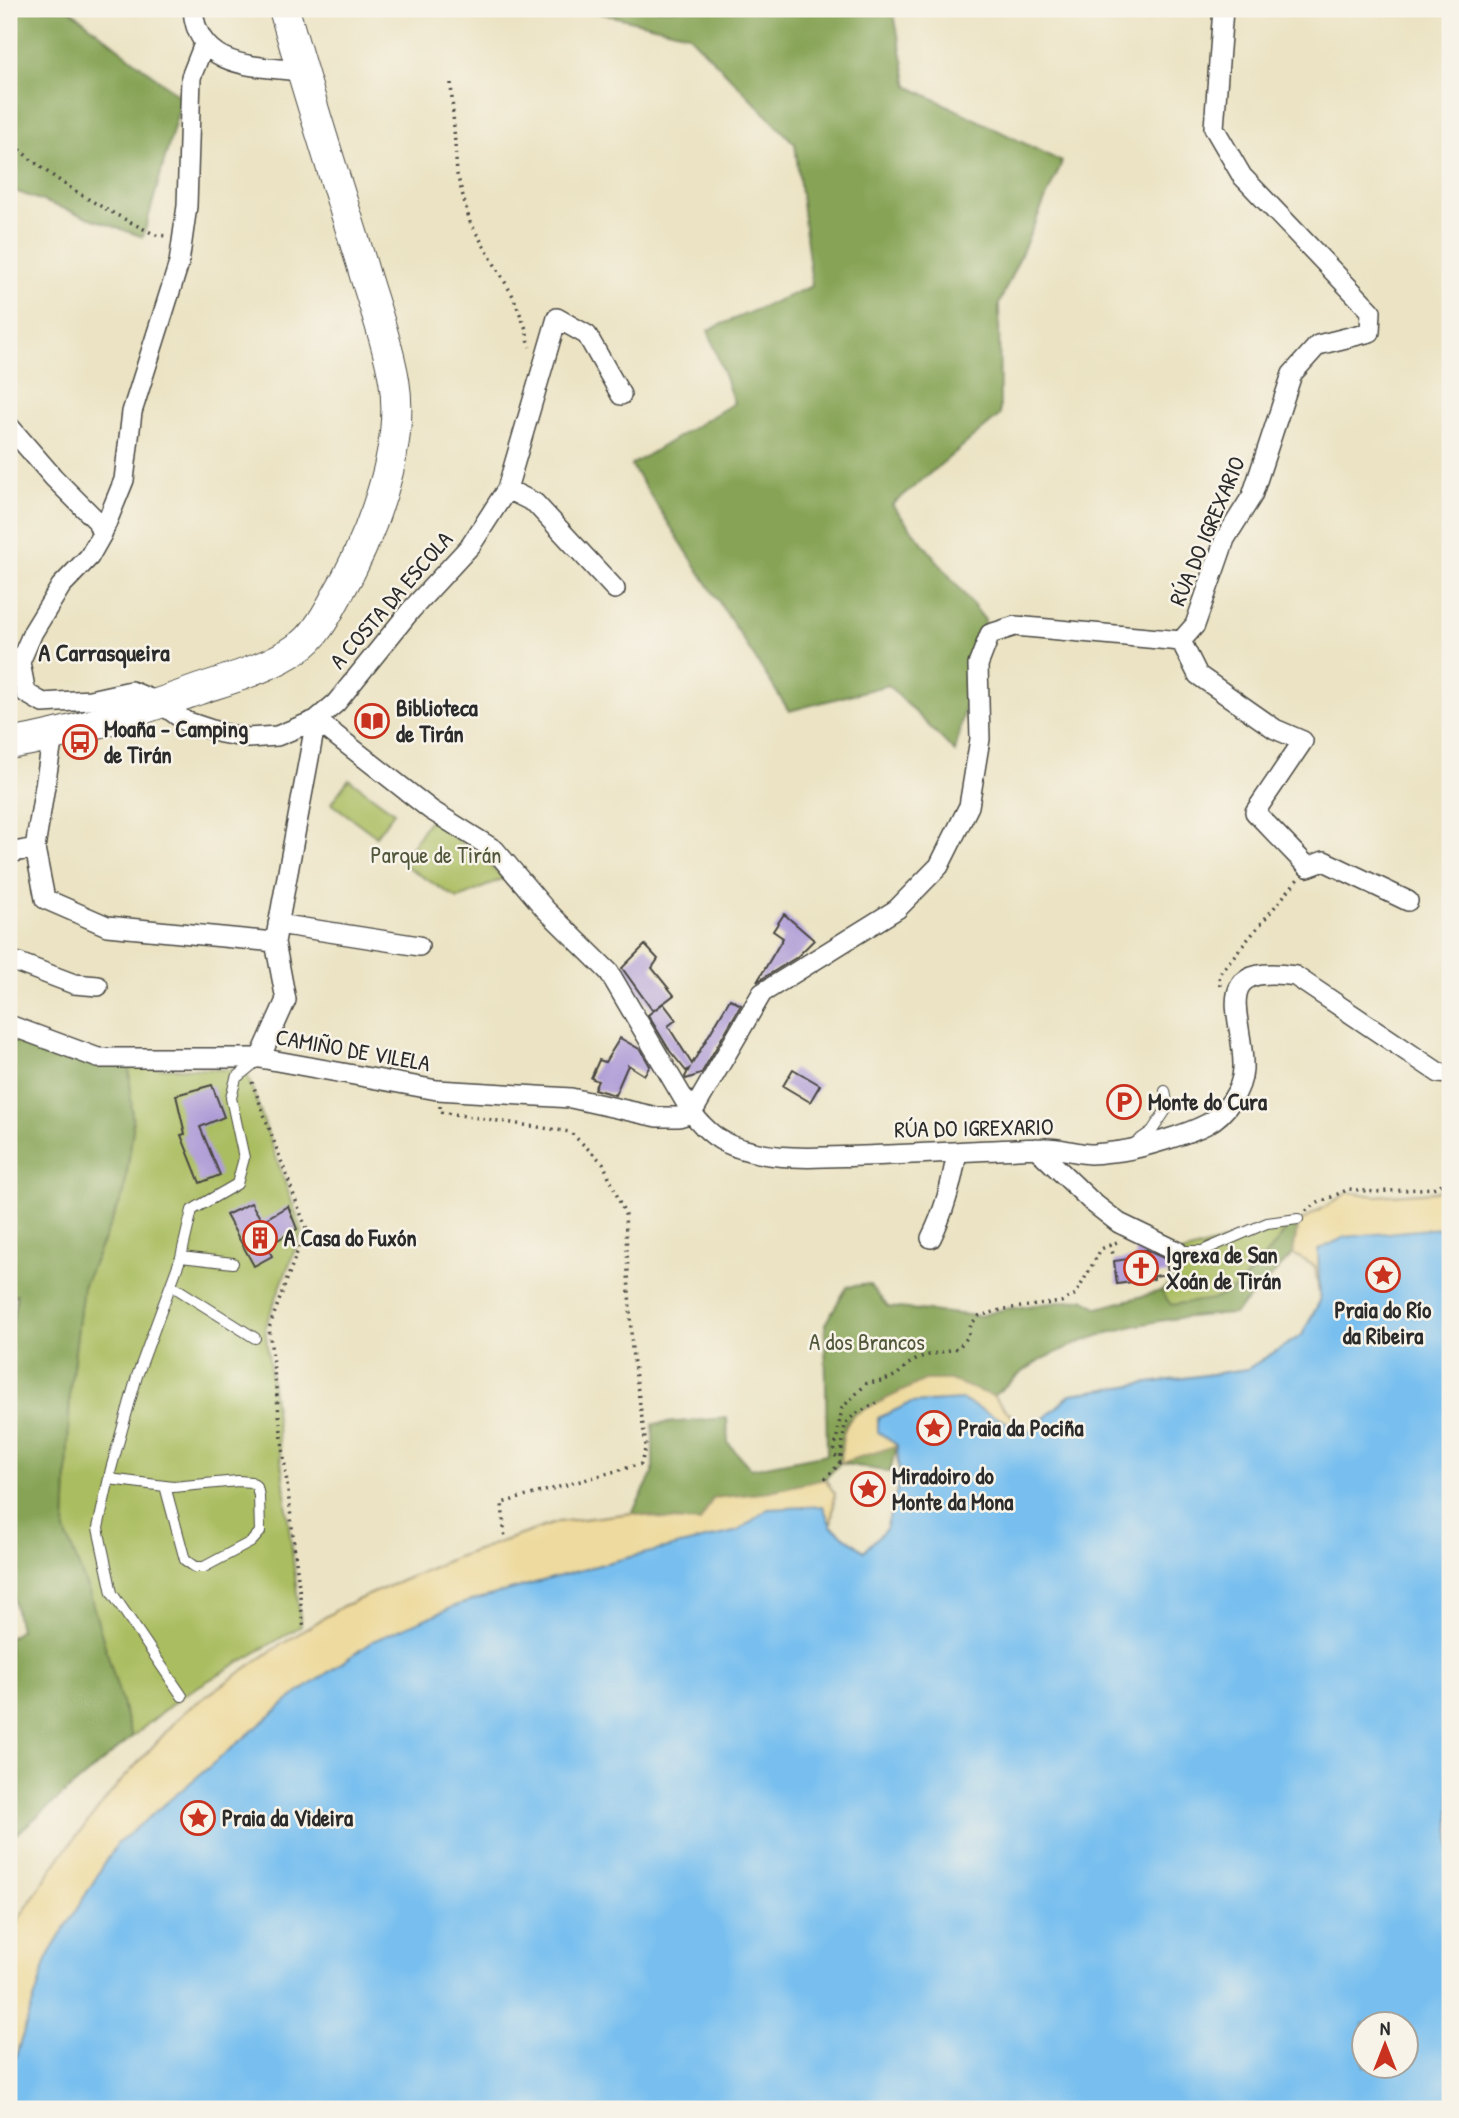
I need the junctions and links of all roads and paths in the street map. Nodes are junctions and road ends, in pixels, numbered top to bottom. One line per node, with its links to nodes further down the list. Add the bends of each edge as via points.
1 (193, 9): 4 (street)
2 (284, 9): 5 (main road)
3 (1223, 9): 15 (street, RÚA DO IGREXARIO, via 1214,128 1242,176 1371,311 1370,332 1318,345 1292,374 1252,496 1225,539 1195,625)
4 (204, 44): 5 (street, via 223,58 248,66); 8 (street, via 191,77)
5 (301, 71): 17 (main road, via 394,382 388,475 349,575 302,646 261,668)
6 (451, 83): 9 (path, via 457,174 470,222 513,296)
7 (9, 140): 8 (path, via 76,193 156,235)
8 (183, 237): 13 (street, via 180,263 132,412 124,480)
9 (531, 352)
10 (621, 395): 12 (street, A COSTA DA ESCOLA, via 587,335 557,318)
11 (9, 426): 13 (street, via 97,521)
12 (507, 489): 14 (street, via 535,503); 18 (street, A COSTA DA ESCOLA, via 471,545 336,703)
13 (102, 534): 16 (street, via 89,557 61,586)
14 (615, 589)
15 (1181, 641): 23 (street, via 1198,676 1275,729 1303,741 1255,813); 35 (street, RÚA DO IGREXARIO, via 1015,626 990,634 978,665 980,739 969,806 939,866 897,909 762,993)
16 (14, 662): 17 (street, A COSTA DA ESCOLA, via 26,693 43,704 131,691)
17 (160, 703): 18 (street, A COSTA DA ESCOLA, via 185,721 248,738 277,736); 19 (main road)
18 (316, 720): 25 (street); 35 (street, RÚA DO IGREXARIO, via 431,810 495,850 545,909 609,972)
19 (53, 736): 20 (main road); 21 (street)
20 (9, 744)
21 (36, 848): 22 (street); 25 (street, via 45,899 107,926)
22 (9, 853)
23 (1308, 867): 24 (street, via 1324,862); 29 (path, via 1219,974 1220,989)
24 (1408, 901)
25 (276, 933): 26 (street); 31 (street, via 286,1000)
26 (419, 946)
27 (9, 963): 28 (street, via 74,985)
28 (98, 986)
29 (1237, 995): 32 (street, via 1251,978 1275,973 1295,976 1439,1073); 37 (street, RÚA DO IGREXARIO, via 1243,1069 1228,1107 1208,1124)
30 (9, 1025): 31 (street, CAMIÑO DE VILELA, via 98,1058)
31 (260, 1058): 33 (street, CAMIÑO DE VILELA); 46 (lane, via 236,1078 231,1098 244,1158 237,1184 192,1210); 56 (path, via 250,1077 306,1228 269,1328)
32 (1450, 1074)
33 (437, 1090): 35 (street, CAMIÑO DE VILELA, via 571,1098 657,1117); 55 (path, via 440,1112 570,1132 603,1163 625,1214 632,1350 646,1446 641,1464 502,1503)
34 (1166, 1091): 37 (lane, via 1168,1108 1152,1131)
35 (692, 1113): 38 (street, RÚA DO IGREXARIO, via 705,1129 744,1150 799,1158)
36 (1036, 1148): 37 (street, RÚA DO IGREXARIO, via 1091,1154); 38 (street, RÚA DO IGREXARIO); 41 (street, via 1092,1202)
37 (1123, 1151)
38 (957, 1152): 42 (street, via 943,1216)
39 (1450, 1181): 40 (path, via 1433,1188 1349,1189)
40 (1297, 1219): 44 (lane, via 1267,1223 1202,1251)
41 (1138, 1233): 43 (path); 44 (street)
42 (930, 1238)
43 (1110, 1245): 45 (path); 51 (path, via 1101,1249 1076,1294 1061,1302 979,1316 958,1348 920,1357 897,1375 867,1383 842,1408 834,1453)
44 (1177, 1251)
45 (1113, 1254)
46 (181, 1257): 47 (lane); 48 (lane)
47 (233, 1263)
48 (171, 1285): 49 (lane); 52 (lane, via 137,1376)
49 (256, 1338)
50 (879, 1402): 51 (path, via 845,1424)
51 (840, 1463): 53 (path)
52 (109, 1479): 54 (lane); 57 (lane, via 99,1528 112,1593)
53 (825, 1479)
54 (165, 1486): 54 (lane, via 185,1560 195,1567 204,1567 251,1542 260,1532 259,1496 251,1482)
55 (505, 1540)
56 (304, 1630)
57 (182, 1696)

